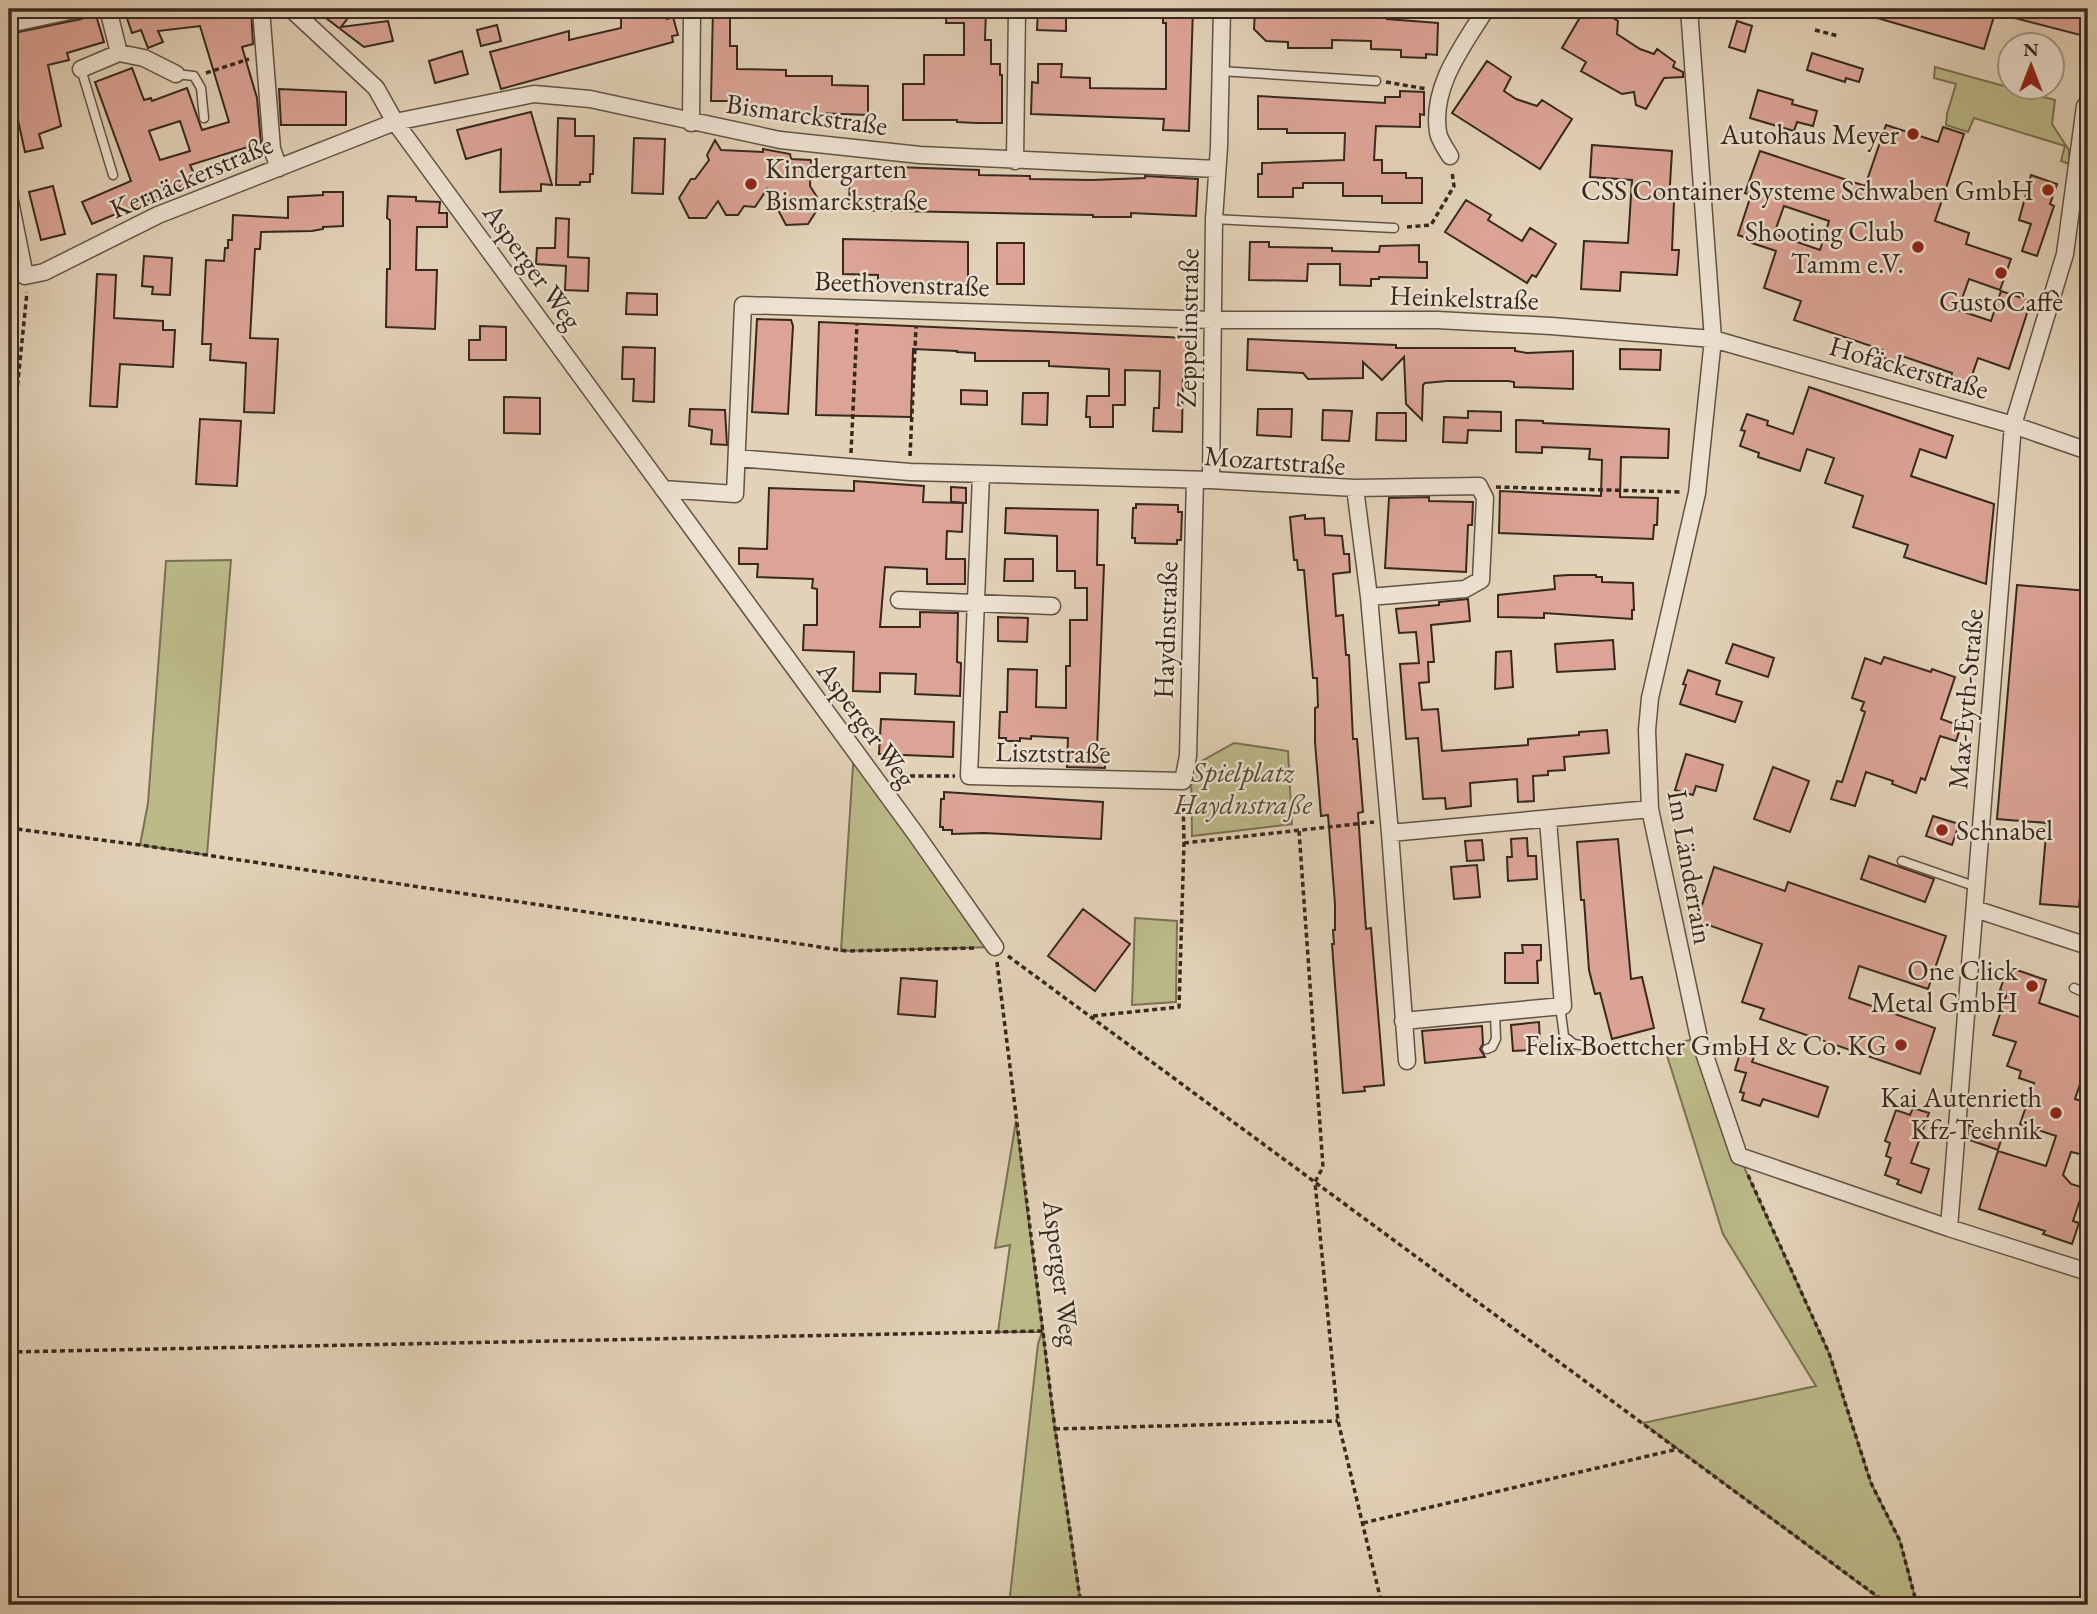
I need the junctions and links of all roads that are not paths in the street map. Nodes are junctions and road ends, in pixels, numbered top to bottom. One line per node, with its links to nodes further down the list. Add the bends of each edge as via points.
1 (79, 9): 10 (street)
2 (108, 9): 11 (street)
3 (261, 9): 22 (street, via 272,149)
4 (291, 9): 18 (street, Asperger Weg, via 376,88)
5 (692, 9): 19 (street)
6 (1017, 9): 21 (street)
7 (1222, 9): 13 (street, Zeppelinstraße)
8 (1486, 9): 20 (street, via 1439,90 1438,134)
9 (1689, 9): 30 (street, Im Länderrain)
10 (9, 24)
11 (119, 53): 12 (street); 14 (street, via 144,58)
12 (81, 69): 24 (lane)
13 (1220, 71): 15 (lane); 23 (street, Zeppelinstraße)
14 (176, 74): 17 (lane, via 194,76 201,88)
15 (1376, 81)
16 (2085, 106): 31 (street, Max-Eyth-Straße, via 2065,254)
17 (204, 118)
18 (396, 122): 19 (street, Bismarckstraße, via 534,93 590,99); 22 (street, Kernäckerstraße); 37 (street, Asperger Weg)
19 (691, 123): 21 (street, Bismarckstraße, via 780,140)
20 (1450, 156)
21 (1015, 161): 23 (street, Bismarckstraße)
22 (279, 168): 28 (street, Kernäckerstraße, via 158,215 44,272)
23 (1217, 169): 26 (street, Zeppelinstraße)
24 (113, 175)
25 (9, 196): 28 (street)
26 (1214, 219): 27 (lane, Zeppelinstraße); 29 (street, Zeppelinstraße)
27 (1394, 228)
28 (17, 279)
29 (1213, 320): 30 (street, Heinkelstraße, via 1437,320); 33 (street, Beethovenstraße, via 743,305); 35 (street, Zeppelinstraße)
30 (1713, 339): 31 (street, Hofäckerstraße); 43 (street, Im Länderrain, via 1697,493 1650,698)
31 (2013, 425): 32 (street, Hofäckerstraße); 47 (street, Max-Eyth-Straße)
32 (2088, 451)
33 (737, 458): 34 (street, Mozartstraße); 37 (street, via 736,494)
34 (981, 475): 35 (street, Mozartstraße); 40 (street, Lisztstraße)
35 (1203, 480): 36 (street, Mozartstraße); 42 (street, Haydnstraße, via 1188,756)
36 (1355, 488): 38 (street, Mozartstraße); 38 (street, via 1479,486 1485,498 1481,580 1465,589)
37 (663, 489): 50 (street, Asperger Weg)
38 (1369, 597): 45 (street, Mozartstraße)
39 (899, 600): 40 (street)
40 (976, 603): 41 (street); 42 (street, Lisztstraße, via 969,776)
41 (1052, 606)
42 (1182, 782)
43 (1650, 809): 44 (street); 59 (street, Im Länderrain, via 1699,1038 1739,1156)
44 (1548, 820): 45 (street); 53 (street)
45 (1389, 827): 55 (street, Mozartstraße)
46 (1902, 861): 47 (lane)
47 (1976, 887): 48 (street, Max-Eyth-Straße)
48 (1975, 909): 49 (street); 59 (street, Max-Eyth-Straße)
49 (2088, 946)
50 (995, 947)
51 (2074, 988): 52 (lane)
52 (2088, 994)
53 (1560, 1006): 54 (street); 56 (lane, via 1564,1036)
54 (1495, 1014): 55 (street); 57 (lane, via 1496,1040)
55 (1403, 1021): 58 (street, Mozartstraße)
56 (1580, 1045)
57 (1487, 1049)
58 (1407, 1061)
59 (1949, 1228): 60 (street)
60 (2088, 1272)

